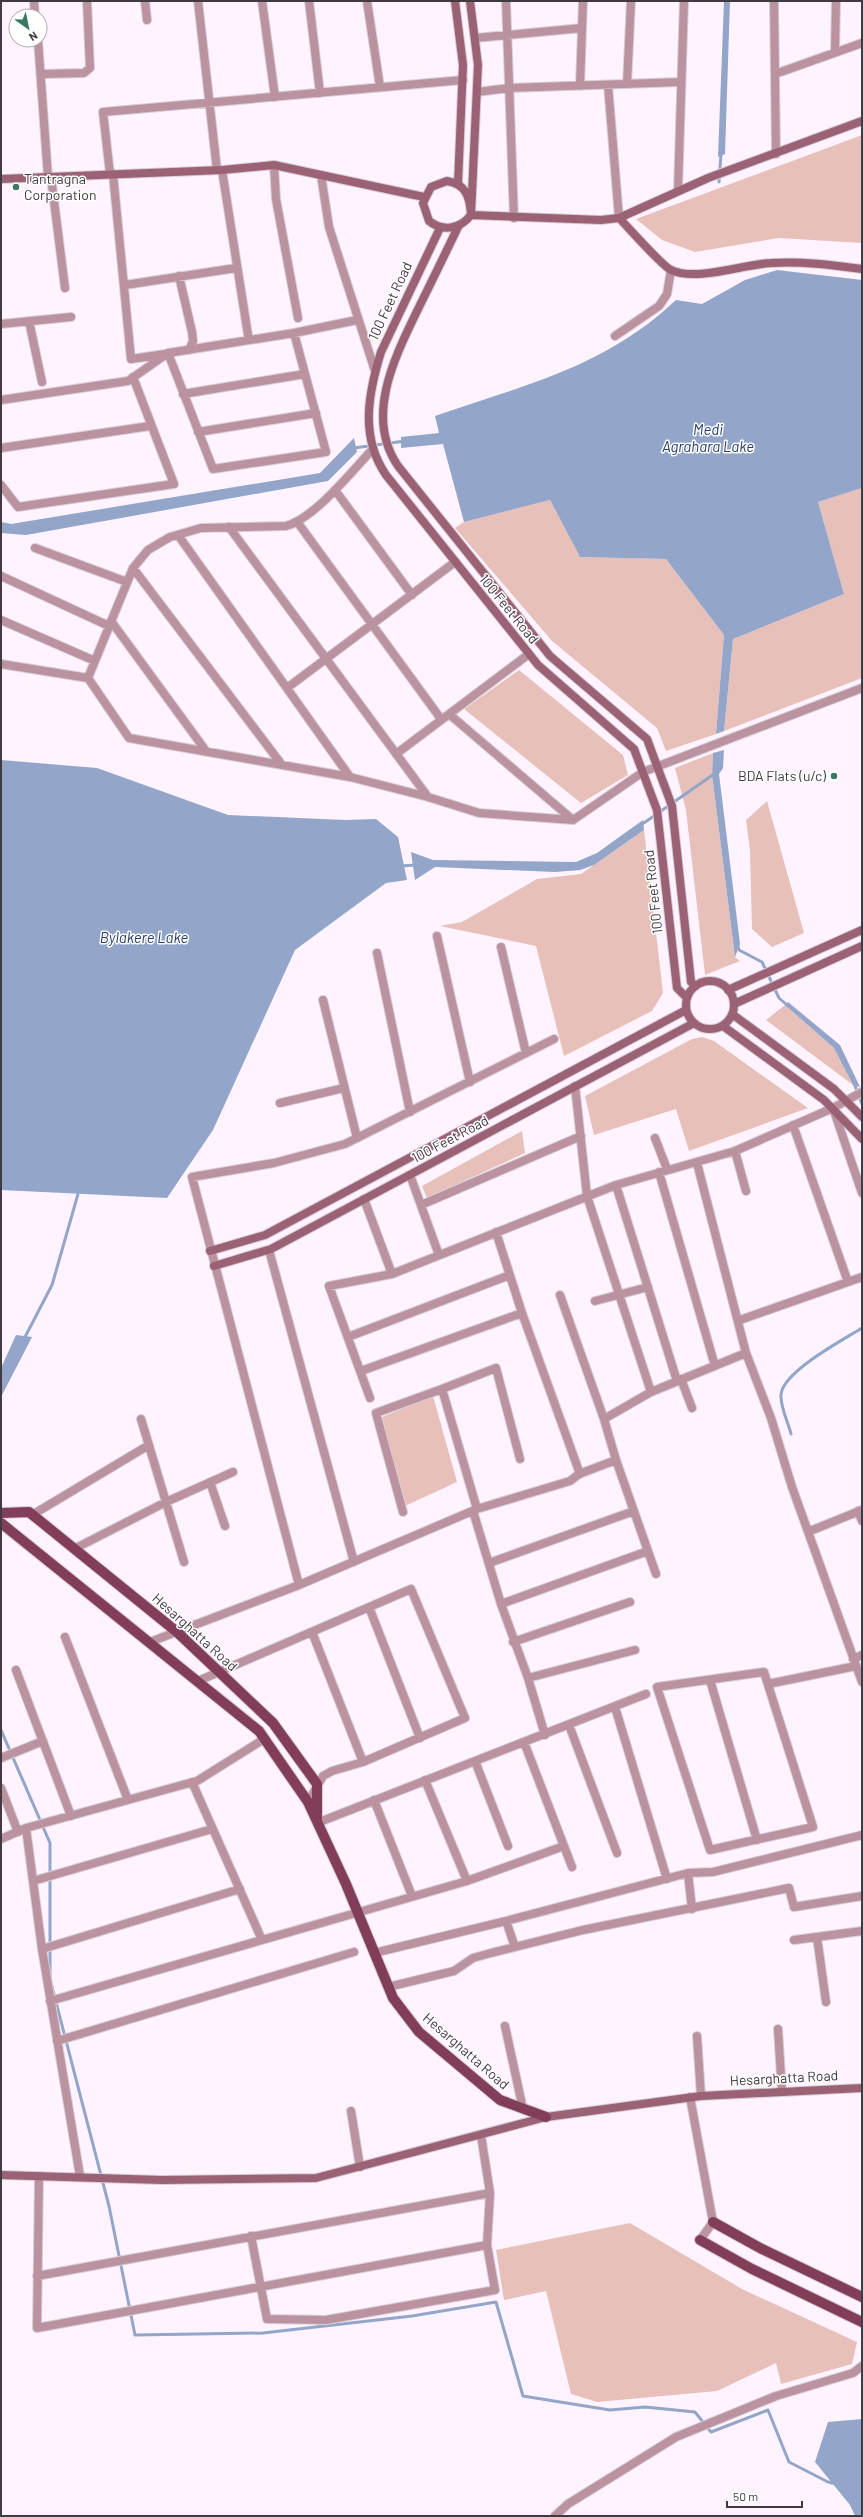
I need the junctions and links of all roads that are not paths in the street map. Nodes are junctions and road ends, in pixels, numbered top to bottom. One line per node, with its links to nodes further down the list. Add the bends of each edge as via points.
1 (87, 1): 22 (street, via 90,68 84,73)
2 (145, 1): 15 (street)
3 (198, 1): 34 (street)
4 (262, 1): 33 (street)
5 (309, 1): 32 (street)
6 (368, 1): 29 (street)
7 (454, 1): 24 (main road)
8 (470, 1): 18 (main road)
9 (506, 1): 17 (street)
10 (583, 1): 16 (street)
11 (631, 1): 26 (street)
12 (684, 1): 25 (street)
13 (774, 1): 23 (street)
14 (836, 1): 21 (street)
15 (147, 20)
16 (582, 28): 17 (street); 28 (street)
17 (507, 34): 18 (street); 30 (street)
18 (475, 38): 31 (main road)
19 (862, 43): 21 (street)
20 (39, 48): 22 (street)
21 (835, 52): 23 (street)
22 (42, 74): 41 (street)
23 (775, 74): 36 (street)
24 (463, 80): 29 (street); 43 (main road)
25 (682, 82): 26 (street); 44 (street)
26 (627, 84): 27 (street)
27 (608, 85): 28 (street); 48 (street)
28 (580, 86): 30 (street)
29 (380, 87): 32 (street)
30 (509, 88): 31 (street); 47 (street)
31 (477, 92): 46 (main road)
32 (320, 93): 33 (street)
33 (275, 97): 34 (street)
34 (209, 103): 38 (street); 39 (street, via 103,112)
35 (862, 121): 36 (main road)
36 (776, 154): 44 (main road)
37 (274, 165): 38 (main road); 40 (main road); 58 (street, via 276,199)
38 (219, 170): 39 (main road); 51 (street)
39 (112, 174): 41 (main road); 55 (street)
40 (321, 175): 45 (main road); 59 (street, via 330,227)
41 (49, 177): 42 (main road); 56 (street)
42 (1, 179)
43 (458, 184): 45 (main road, via 441,182 431,187); 46 (main road, via 469,197)
44 (678, 190): 48 (main road)
45 (424, 197): 50 (main road, via 426,216)
46 (471, 215): 47 (main road); 49 (main road)
47 (514, 218): 48 (main road)
48 (619, 218): 53 (main road)
49 (459, 225): 50 (main road); 103 (main road, 100 Feet Road, via 395,358 384,406 384,430 393,459 550,656 645,736)
50 (440, 228): 66 (main road, 100 Feet Road, via 381,352)
51 (236, 268): 54 (street); 63 (street)
52 (862, 269): 53 (main road, via 794,262 768,263 693,274)
53 (671, 270): 64 (street, via 667,294 659,306)
54 (179, 276): 55 (street); 65 (street, via 193,341 189,350)
55 (125, 285): 65 (street, via 131,359)
56 (65, 288)
57 (71, 317): 60 (street)
58 (298, 318)
59 (357, 320): 62 (street); 66 (street)
60 (29, 321): 61 (street); 69 (street)
61 (1, 324)
62 (294, 333): 65 (street); 67 (street)
63 (248, 335)
64 (615, 336)
65 (168, 353): 68 (street); 70 (street)
66 (375, 371): 76 (main road, 100 Feet Road, via 368,405)
67 (305, 374): 70 (street); 72 (street)
68 (133, 377): 71 (street, via 128,381); 73 (street)
69 (42, 382)
70 (183, 394): 74 (street)
71 (1, 400)
72 (316, 413): 74 (street); 74 (street, via 326,452 213,469)
73 (150, 426): 75 (street); 77 (street, via 174,484 18,507)
74 (198, 432)
75 (1, 448)
76 (372, 450): 78 (street); 83 (main road, 100 Feet Road, via 380,467)
77 (1, 485)
78 (335, 490): 79 (street); 87 (street)
79 (298, 523): 80 (street, via 286,526); 90 (street)
80 (229, 527): 81 (street, via 201,528); 92 (street)
81 (178, 535): 84 (street, via 148,550); 96 (street)
82 (35, 548): 86 (street)
83 (455, 562): 87 (street); 91 (main road, 100 Feet Road)
84 (133, 568): 86 (street); 102 (street)
85 (1, 576): 89 (street)
86 (127, 582): 89 (street)
87 (412, 595): 90 (street)
88 (1, 620): 93 (street)
89 (110, 624): 93 (street); 100 (street)
90 (372, 625): 92 (street); 99 (street)
91 (529, 654): 98 (street); 104 (main road, 100 Feet Road, via 538,665 632,746)
92 (326, 659): 96 (street); 101 (street)
93 (95, 661): 95 (street)
94 (1, 664): 95 (street)
95 (88, 678): 100 (street, via 129,738)
96 (287, 688): 105 (street)
97 (862, 688): 103 (street)
98 (448, 714): 99 (street); 107 (street)
99 (441, 719): 101 (street)
100 (206, 750): 102 (street)
101 (396, 754): 106 (street)
102 (282, 765): 105 (street)
103 (657, 766): 104 (street); 113 (main road, 100 Feet Road, via 672,806 691,982)
104 (643, 772): 107 (street); 115 (main road, 100 Feet Road, via 657,810 677,988)
105 (350, 777): 106 (street)
106 (428, 797): 107 (street, via 479,813)
107 (573, 820)
108 (862, 930): 114 (main road)
109 (437, 936): 124 (street)
110 (501, 947): 123 (street)
111 (862, 947): 117 (main road)
112 (377, 953): 131 (street)
113 (696, 986): 114 (main road, via 710,981 722,984); 115 (main road)
114 (728, 990): 117 (main road)
115 (687, 998): 118 (main road)
116 (323, 1000): 126 (street)
117 (734, 1004): 119 (main road)
118 (686, 1010): 120 (main road); 150 (main road, 100 Feet Road, via 265,1235)
119 (732, 1014): 121 (main road); 128 (main road, via 834,1088)
120 (694, 1023): 121 (main road, via 706,1029); 125 (main road, 100 Feet Road)
121 (723, 1026): 130 (main road)
122 (554, 1039): 123 (street)
123 (526, 1053): 124 (street)
124 (470, 1082): 131 (street)
125 (575, 1086): 134 (street); 141 (main road, 100 Feet Road)
126 (344, 1088): 129 (street); 135 (street)
127 (862, 1092): 128 (street)
128 (846, 1101): 130 (street); 132 (main road)
129 (280, 1103)
130 (833, 1108): 133 (street); 137 (main road); 144 (street)
131 (410, 1112): 135 (street)
132 (862, 1117)
133 (793, 1125): 138 (street); 156 (street)
134 (581, 1136): 145 (street); 147 (street)
135 (357, 1138): 150 (street, via 345,1144 274,1163 192,1177)
136 (655, 1138): 140 (street)
137 (862, 1138)
138 (735, 1151): 139 (street); 143 (street)
139 (697, 1163): 140 (street); 164 (street)
140 (663, 1170): 142 (street); 165 (street)
141 (410, 1175): 146 (main road, 100 Feet Road); 147 (street)
142 (616, 1185): 145 (street); 157 (street)
143 (746, 1191)
144 (862, 1193)
145 (587, 1196): 148 (street); 158 (street)
146 (364, 1199): 149 (main road, 100 Feet Road); 153 (street)
147 (421, 1205): 151 (street)
148 (496, 1232): 151 (street); 154 (street)
149 (268, 1250): 152 (main road, 100 Feet Road); 194 (street)
150 (210, 1251): 152 (street)
151 (439, 1255): 153 (street)
152 (214, 1266): 197 (street)
153 (392, 1274): 163 (street, via 329,1286)
154 (510, 1275): 161 (street); 163 (street)
155 (862, 1277): 156 (street)
156 (848, 1282): 162 (street)
157 (648, 1287): 158 (street); 167 (street)
158 (619, 1294): 160 (street); 169 (street)
159 (560, 1295): 173 (street)
160 (595, 1301)
161 (522, 1314): 166 (street); 178 (street)
162 (740, 1320)
163 (348, 1338): 166 (street)
164 (746, 1353): 165 (street); 190 (street, via 772,1418 792,1487)
165 (715, 1366): 167 (street)
166 (360, 1371): 170 (street)
167 (679, 1380): 169 (street); 171 (street)
168 (442, 1389): 175 (street, via 496,1368); 181 (street); 184 (street, via 376,1413)
169 (651, 1392): 173 (street)
170 (370, 1398)
171 (692, 1408)
172 (141, 1419): 174 (street)
173 (604, 1419): 176 (street)
174 (149, 1445): 180 (street); 186 (street)
175 (520, 1459)
176 (616, 1460): 178 (street); 183 (street)
177 (233, 1472): 179 (street)
178 (580, 1474): 181 (street, via 570,1481)
179 (210, 1482): 180 (street); 189 (street)
180 (166, 1502): 191 (street); 193 (street)
181 (476, 1510): 194 (street); 195 (street)
182 (860, 1510): 187 (street); 190 (street)
183 (634, 1511): 192 (street); 195 (street)
184 (403, 1512)
185 (1, 1513): 186 (main road, via 29,1512)
186 (32, 1515): 191 (main road, Hesarghatta Road)
187 (862, 1521)
188 (1, 1523): 204 (main road, Hesarghatta Road)
189 (225, 1526)
190 (810, 1531): 208 (street)
191 (74, 1549): 201 (main road, Hesarghatta Road)
192 (648, 1551): 196 (street); 199 (street)
193 (184, 1562)
194 (354, 1562): 197 (street)
195 (489, 1563): 199 (street)
196 (656, 1574)
197 (300, 1585): 201 (street)
198 (630, 1602): 205 (street)
199 (501, 1604): 205 (street)
200 (369, 1608): 202 (street); 220 (street); 220 (street, via 410,1590 465,1718)
201 (177, 1632): 204 (street); 210 (main road, Hesarghatta Road)
202 (312, 1632): 210 (street); 226 (street)
203 (65, 1636): 231 (street)
204 (150, 1642): 213 (main road, Hesarghatta Road)
205 (514, 1642): 211 (street)
206 (635, 1650): 211 (street)
207 (862, 1655): 208 (street)
208 (854, 1663): 214 (street); 215 (street)
209 (16, 1670): 222 (street)
210 (220, 1671): 213 (street); 229 (main road, Hesarghatta Road, via 273,1722)
211 (528, 1678): 219 (street)
212 (710, 1680): 215 (street, via 764,1672); 240 (street); 240 (street, via 657,1687 710,1850)
213 (198, 1681): 233 (main road, Hesarghatta Road, via 259,1732)
214 (862, 1682)
215 (768, 1684): 240 (street, via 813,1827)
216 (646, 1694): 217 (street)
217 (614, 1707): 218 (street); 246 (street)
218 (569, 1725): 219 (street); 243 (street)
219 (545, 1734): 223 (street)
220 (420, 1738): 226 (street)
221 (261, 1740): 228 (street)
222 (43, 1741): 224 (street); 234 (street)
223 (524, 1742): 225 (street); 242 (street)
224 (1, 1758)
225 (475, 1761): 227 (street); 241 (street)
226 (363, 1762): 229 (street, via 332,1771)
227 (425, 1780): 232 (street); 248 (street)
228 (192, 1782): 231 (street); 236 (street)
229 (316, 1784): 233 (street); 235 (main road, Hesarghatta Road)
230 (1, 1788): 237 (street)
231 (128, 1800): 234 (street)
232 (374, 1800): 235 (street); 250 (street)
233 (308, 1802): 235 (main road, Hesarghatta Road)
234 (71, 1816): 237 (street)
235 (317, 1823): 253 (main road, Hesarghatta Road)
236 (212, 1828): 247 (street); 249 (street)
237 (22, 1830): 239 (street); 247 (street)
238 (862, 1835): 245 (street, via 713,1872)
239 (1, 1839)
240 (757, 1840)
241 (508, 1846)
242 (564, 1846): 244 (street); 248 (street)
243 (617, 1853)
244 (572, 1868)
245 (688, 1873): 246 (street); 252 (street)
246 (667, 1878): 254 (street)
247 (33, 1881): 260 (street)
248 (467, 1881): 250 (street)
249 (240, 1888): 257 (street); 260 (street)
250 (412, 1896): 253 (street)
251 (862, 1896): 252 (street, via 794,1907 789,1888)
252 (692, 1909): 259 (street, via 583,1930)
253 (357, 1911): 257 (street); 262 (main road, Hesarghatta Road)
254 (506, 1921): 259 (street); 262 (street)
255 (862, 1931): 256 (street)
256 (817, 1937): 258 (street); 265 (street)
257 (262, 1940): 264 (street)
258 (794, 1940)
259 (515, 1947): 263 (street, via 473,1958 454,1971)
260 (42, 1949): 264 (street)
261 (354, 1952): 269 (street)
262 (374, 1953): 263 (main road, Hesarghatta Road)
263 (388, 1987): 274 (main road, Hesarghatta Road, via 393,1998 428,2040 500,2100)
264 (50, 2001): 269 (street)
265 (826, 2002)
266 (505, 2026): 274 (street)
267 (778, 2029): 271 (street)
268 (697, 2036): 272 (street)
269 (57, 2041): 281 (street)
270 (862, 2088): 271 (main road, Hesarghatta Road)
271 (782, 2092): 272 (main road, Hesarghatta Road)
272 (701, 2096): 273 (main road, Hesarghatta Road)
273 (690, 2097): 276 (main road, Hesarghatta Road); 283 (street)
274 (523, 2109): 276 (main road, Hesarghatta Road)
275 (351, 2111): 278 (street)
276 (546, 2117): 277 (main road)
277 (481, 2135): 278 (main road); 282 (street)
278 (360, 2167): 281 (main road, via 316,2178 162,2180)
279 (1, 2175): 280 (main road)
280 (39, 2176): 281 (main road); 287 (street)
281 (80, 2176)
282 (490, 2193): 284 (street); 286 (street)
283 (713, 2222): 285 (street); 289 (main road, via 762,2249)
284 (251, 2236): 287 (street); 288 (street)
285 (700, 2240): 290 (main road, via 752,2269)
286 (487, 2245): 288 (street); 288 (street, via 495,2290 326,2320 267,2319)
287 (37, 2276): 288 (street, via 37,2328)
288 (261, 2286)
289 (862, 2297)
290 (862, 2322)
291 (862, 2366): 292 (street, via 853,2373 776,2396 676,2437 568,2504)
292 (555, 2516)

